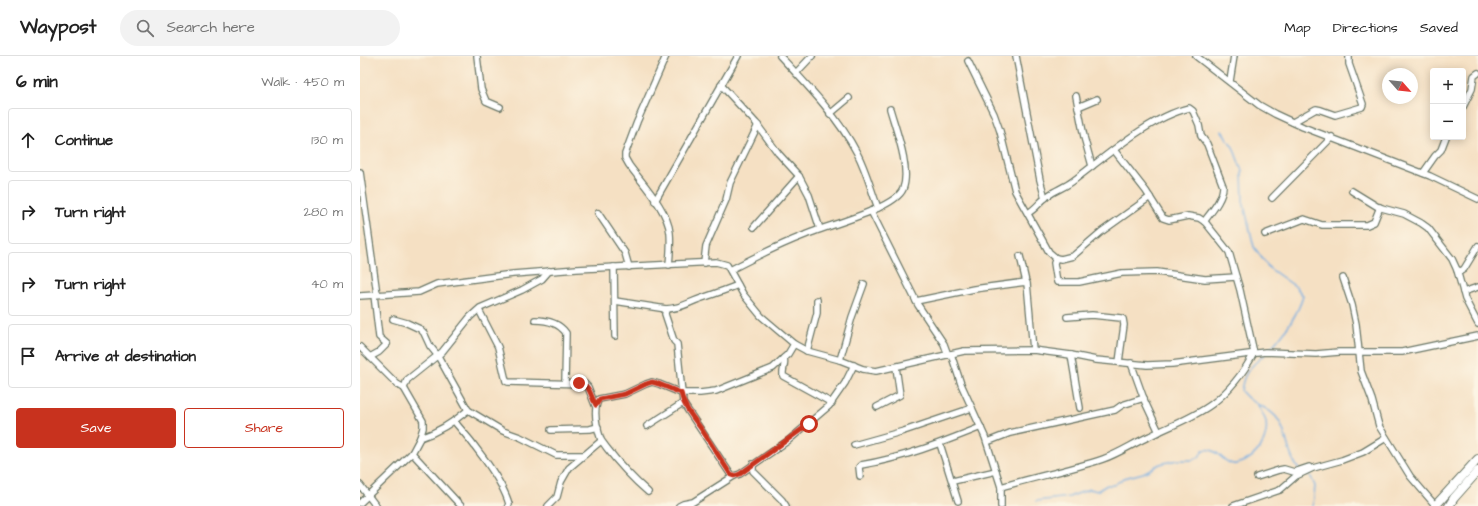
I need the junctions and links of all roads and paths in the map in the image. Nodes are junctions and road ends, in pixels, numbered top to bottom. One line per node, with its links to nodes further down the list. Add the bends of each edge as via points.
1 (477, 56): 19 (street, via 483,95 486,101)
2 (666, 56): 36 (street, via 625,154 629,165)
3 (738, 56): 14 (street)
4 (780, 56): 11 (street)
5 (812, 56): 11 (street)
6 (1016, 56): 34 (street)
7 (1234, 56): 13 (street)
8 (1349, 56): 23 (street, via 1362,107 1335,115 1316,109)
9 (1197, 57): 13 (street)
10 (968, 62): 42 (street, via 994,114 1015,191)
11 (796, 73): 22 (street)
12 (1478, 73): 18 (street, via 1474,76 1472,89)
13 (1230, 82): 23 (street, via 1259,105)
14 (721, 85): 24 (street); 36 (street)
15 (1076, 96): 20 (street)
16 (849, 98): 22 (street)
17 (1097, 99): 20 (street)
18 (1464, 104)
19 (500, 106)
20 (1078, 107): 28 (street)
21 (890, 109): 39 (street, via 904,156 904,183 900,194)
22 (830, 114): 39 (street, via 857,153)
23 (1293, 122): 25 (street)
24 (758, 125): 31 (street); 50 (street, via 730,183 726,200 706,246)
25 (1332, 137): 30 (street); 35 (street)
26 (1445, 140): 30 (street, via 1441,150)
27 (1114, 150): 28 (street); 33 (street); 43 (street, via 1156,121 1189,108 1193,111 1223,186 1223,191)
28 (1092, 166): 34 (street)
29 (360, 172): 64 (street)
30 (1423, 174): 37 (street)
31 (799, 176): 44 (street); 45 (street, via 809,195)
32 (1352, 191): 38 (street)
33 (1150, 197): 43 (street, via 1163,218 1169,220 1193,216); 49 (street, via 1101,232 1073,256)
34 (1045, 198): 42 (street)
35 (1272, 198)
36 (655, 200): 51 (street, via 670,233)
37 (1478, 200)
38 (1380, 207): 46 (street, via 1374,222 1367,225 1322,225 1304,219); 55 (street, via 1404,214 1421,223 1447,252)
39 (878, 208): 40 (street)
40 (871, 211): 45 (street); 67 (street)
41 (598, 213): 52 (street, via 625,253)
42 (1028, 213): 49 (street, via 1049,252)
43 (1205, 222): 57 (street, via 1230,252)
44 (754, 227)
45 (820, 229): 54 (street)
46 (1265, 234)
47 (1478, 246): 55 (street, via 1464,269)
48 (1020, 256): 59 (street)
49 (1057, 260): 57 (street, via 1056,282 1079,282 1122,273 1150,272 1205,279)
50 (704, 263): 51 (street); 54 (street, via 716,262 727,265)
51 (669, 265): 52 (street)
52 (629, 266): 53 (street)
53 (614, 267): 56 (street); 68 (street)
54 (730, 270): 61 (street)
55 (1457, 270): 63 (street)
56 (549, 271): 64 (street, via 451,281 419,292); 70 (street, via 542,279)
57 (1236, 277): 82 (street)
58 (1343, 278): 81 (street, via 1352,305)
59 (1026, 282): 67 (street); 79 (street)
60 (864, 284): 88 (street)
61 (738, 285): 69 (street, via 684,306); 77 (street, via 761,316)
62 (1478, 288): 63 (street)
63 (1463, 292): 74 (street)
64 (376, 294): 65 (street); 86 (street, via 379,337 387,344)
65 (360, 296)
66 (817, 300): 80 (street, via 817,313)
67 (916, 300): 83 (street)
68 (615, 301): 69 (street); 75 (street)
69 (666, 308): 95 (street, via 665,314 676,344)
70 (479, 310): 85 (street, via 470,317); 93 (street, via 498,347 506,381)
71 (1067, 317): 89 (street, via 1092,315 1123,319)
72 (393, 319): 85 (street, via 407,322 420,329)
73 (535, 320): 93 (street, via 556,324 566,333)
74 (1478, 324)
75 (615, 336)
76 (1478, 336): 81 (street, via 1402,352)
77 (794, 344): 80 (street); 87 (street)
78 (360, 346): 86 (street)
79 (1033, 350): 83 (street, via 964,351); 84 (street)
80 (807, 351): 88 (street)
81 (1359, 352): 82 (street); 111 (street, via 1362,375 1379,426)
82 (1254, 353): 90 (street, via 1162,365); 109 (street, via 1236,380 1213,404)
83 (950, 354): 92 (street); 101 (street)
84 (1071, 355): 89 (street); 102 (street)
85 (438, 356): 94 (street, via 407,380); 103 (street)
86 (370, 357): 94 (street)
87 (784, 358): 95 (street, via 774,368 716,391); 98 (street, via 786,364 783,376)
88 (840, 360): 91 (street)
89 (1119, 362): 90 (street)
90 (1131, 363): 96 (street)
91 (854, 365): 92 (street, via 876,371); 98 (street)
92 (896, 367): 100 (street, via 900,395)
93 (565, 384): 99 (street, via 585,384)
94 (404, 388): 110 (street, via 423,420)
95 (681, 393): 97 (street); 99 (street, via 652,382 625,394 600,399)
96 (1144, 398): 109 (street); 113 (street, via 1115,410 1010,433)
97 (683, 403): 105 (street); 123 (street)
98 (832, 403): 119 (street, via 799,432)
99 (596, 405): 106 (street)
100 (877, 407)
101 (972, 408): 107 (street); 115 (street)
102 (1080, 408)
103 (468, 410): 104 (street); 117 (street, via 503,431 556,455)
104 (454, 421): 110 (street); 137 (street, via 495,474 508,499)
105 (647, 426)
106 (598, 427): 108 (street); 112 (street)
107 (981, 427): 113 (street); 114 (street)
108 (551, 430)
109 (1159, 432): 128 (street, via 1105,458)
110 (420, 438): 116 (street)
111 (1386, 438): 122 (street, via 1363,452); 134 (street, via 1410,476)
112 (601, 441): 117 (street); 129 (street, via 632,478)
113 (987, 442): 120 (street)
114 (940, 444): 124 (street, via 897,458 861,465); 126 (street)
115 (854, 445)
116 (412, 453): 130 (street); 136 (street)
117 (584, 456): 138 (street, via 569,468 561,482 557,497)
118 (1478, 459): 134 (highway)
119 (754, 464): 123 (street); 140 (street, via 753,471)
120 (996, 471): 126 (street); 128 (street)
121 (1478, 471): 132 (highway)
122 (1295, 474): 125 (street, via 1284,469); 142 (street, via 1280,490)
123 (734, 476): 139 (street, via 693,502)
124 (860, 476)
125 (1257, 477)
126 (952, 481): 131 (street)
127 (360, 485): 130 (street)
128 (1001, 487): 141 (street)
129 (648, 492)
130 (368, 494): 133 (street); 135 (street)
131 (958, 501)
132 (1454, 502): 143 (highway)
133 (360, 503)
134 (1438, 504)
135 (376, 506)
136 (461, 506)
137 (508, 506)
138 (548, 506)
139 (679, 506)
140 (786, 506)
141 (1001, 506)
142 (1233, 506)
143 (1449, 506)

